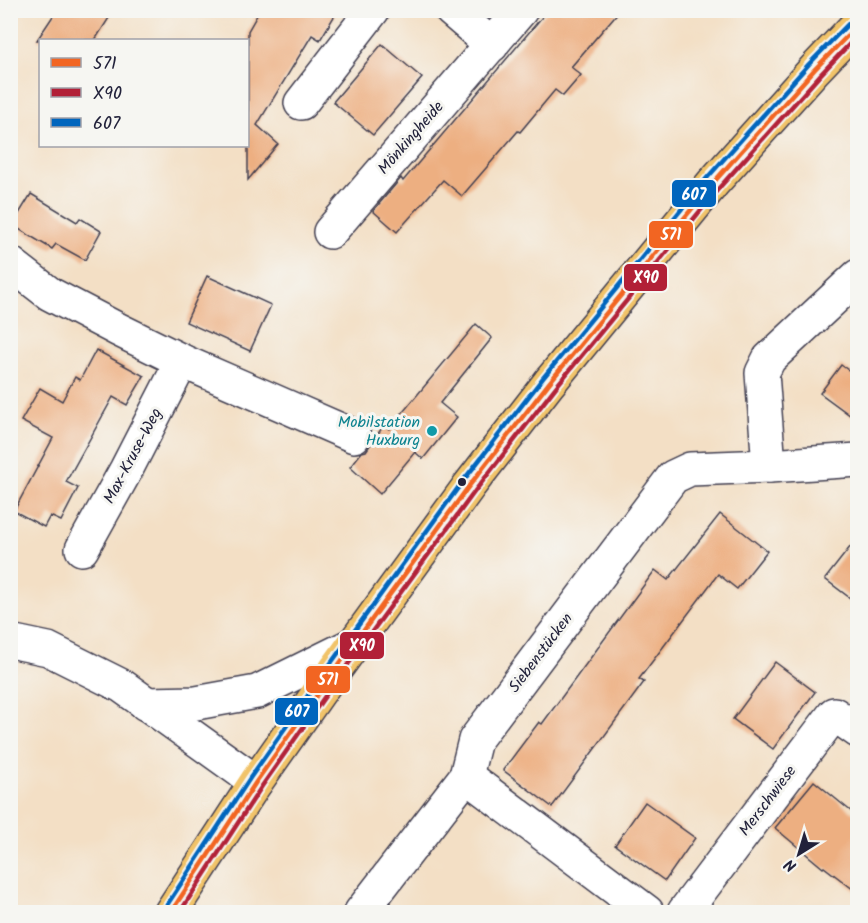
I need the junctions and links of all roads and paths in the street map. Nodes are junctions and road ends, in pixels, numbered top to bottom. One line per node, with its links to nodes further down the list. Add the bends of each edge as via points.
1 (373, 10): 6 (street)
2 (451, 10): 5 (street)
3 (521, 10): 5 (street, Mönkingheide)
4 (858, 24): 16 (main road, via 713,183 556,374)
5 (492, 45): 7 (street, Mönkingheide)
6 (301, 103)
7 (330, 232)
8 (10, 263): 10 (street, via 50,294)
9 (858, 276): 13 (street, via 769,359 762,373)
10 (182, 361): 11 (street); 14 (street, Max-Kruse-Weg)
11 (354, 436)
12 (858, 460): 13 (street, Siebenstücken)
13 (769, 466): 19 (street, Siebenstücken, via 690,469 673,477 475,740)
14 (82, 549)
15 (10, 640): 17 (street, via 48,649 122,686)
16 (354, 644): 17 (street, via 256,692 196,703); 20 (main road)
17 (146, 704): 20 (street)
18 (858, 731): 24 (street, Merschwiese, via 834,714)
19 (466, 776): 22 (street, Siebenstücken); 23 (street)
20 (256, 782): 21 (main road)
21 (171, 912)
22 (361, 912)
23 (647, 912)
24 (684, 912)

